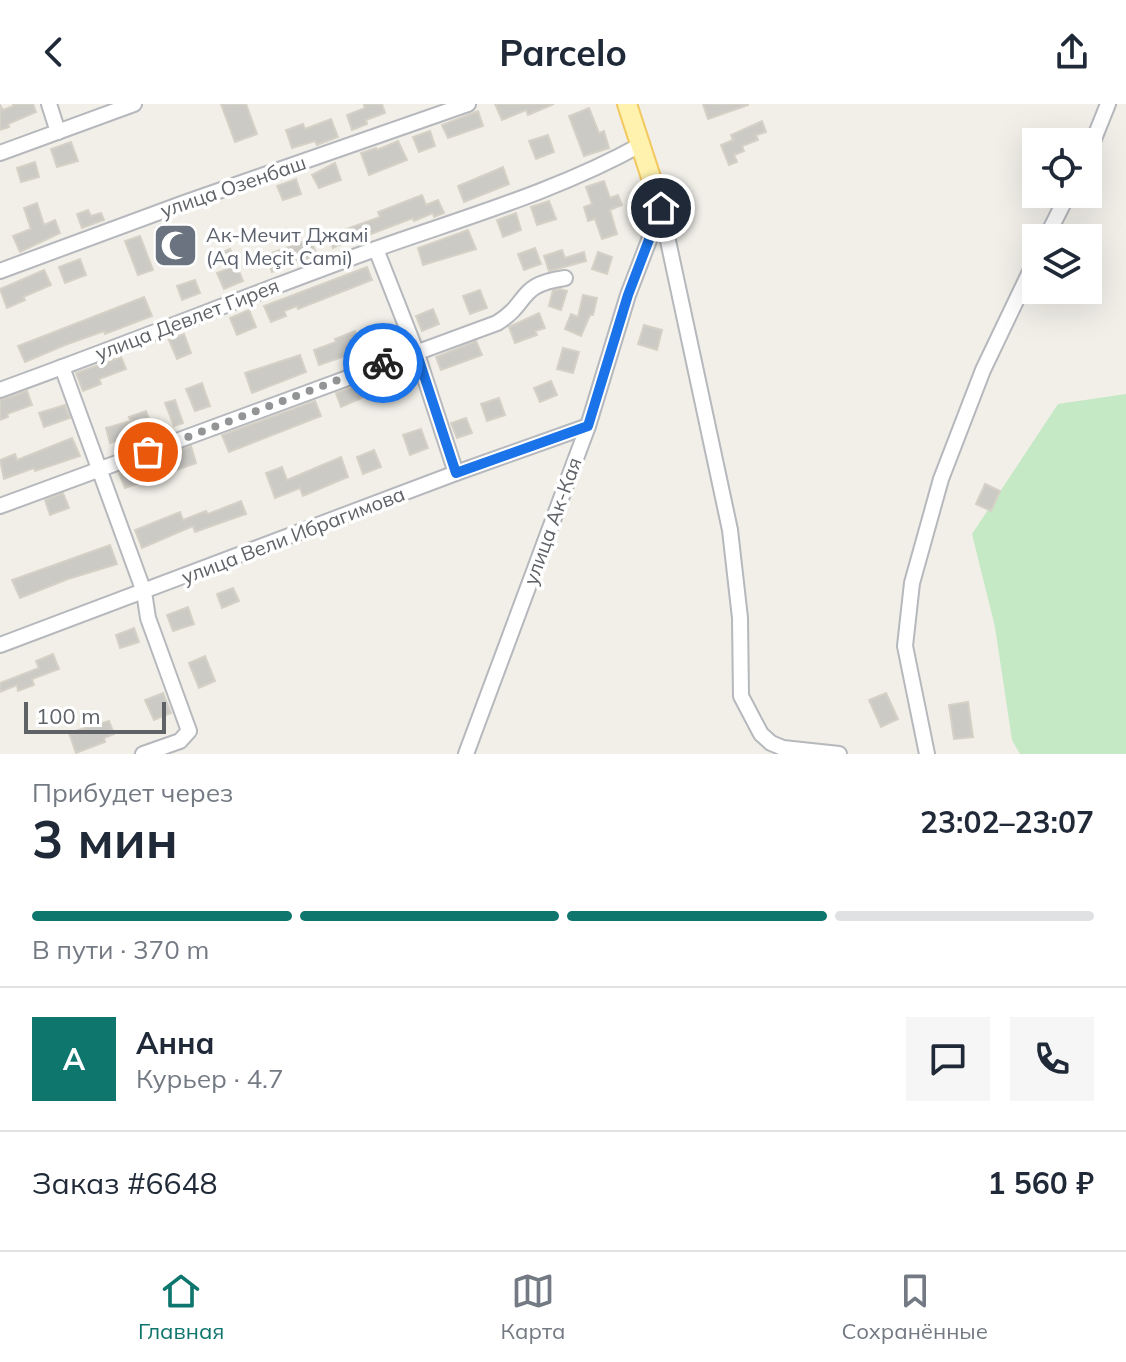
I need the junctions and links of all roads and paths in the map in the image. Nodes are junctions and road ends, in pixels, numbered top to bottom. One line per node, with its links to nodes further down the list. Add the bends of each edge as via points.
1 (49, 104): 7 (street)
2 (133, 104): 7 (street)
3 (468, 104): 12 (street, улица Озенбаш)
4 (627, 104): 8 (main road)
5 (1108, 104): 6 (street)
6 (1098, 128)
7 (58, 132): 9 (street)
8 (642, 144): 10 (main road); 11 (street, улица Девлет Гирея, via 601,167 514,202)
9 (0, 153)
10 (661, 208): 18 (street, улица Ак-Кая); 26 (street, via 730,530 740,618 741,696 771,743)
11 (376, 249): 15 (street); 16 (street, улица Девлет Гирея)
12 (0, 271)
13 (565, 278): 15 (street, via 537,284 497,323)
14 (1022, 288): 27 (street, via 941,479 912,583 905,646)
15 (416, 351): 19 (street); 20 (street)
16 (62, 367): 17 (street, улица Девлет Гирея); 19 (street)
17 (0, 390)
18 (588, 426): 20 (street, улица Вели Ибрагимова); 25 (street, улица Ак-Кая)
19 (99, 471): 21 (street); 22 (street)
20 (456, 473): 22 (street, улица Вели Ибрагимова)
21 (0, 506)
22 (144, 592): 23 (street, улица Вели Ибрагимова); 24 (street, via 148,618 189,731 180,741)
23 (0, 645)
24 (143, 754)
25 (466, 754)
26 (839, 754)
27 (927, 754)

